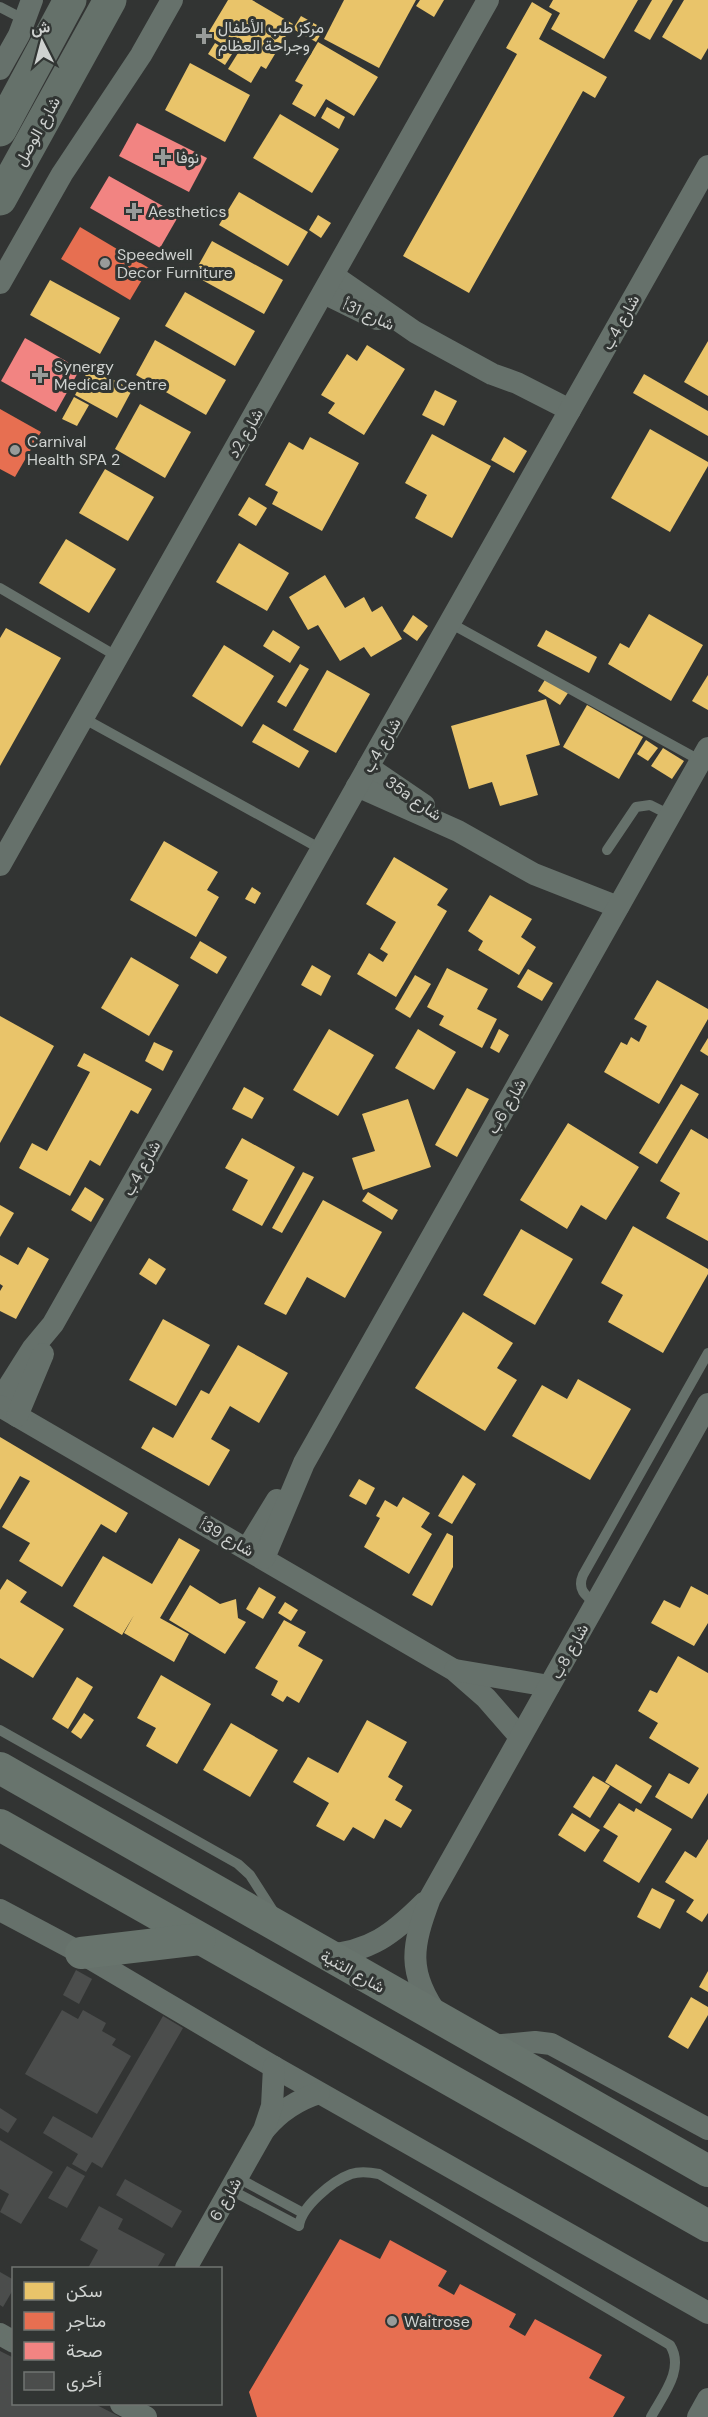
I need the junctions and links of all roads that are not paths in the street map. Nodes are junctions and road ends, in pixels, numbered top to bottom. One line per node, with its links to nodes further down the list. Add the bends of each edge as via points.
1 (69, 0): 8 (main road, شارع الوصل)
2 (110, 0): 10 (main road, شارع الوصل)
3 (172, 0): 11 (street, via 141,55 62,174)
4 (488, 0): 12 (street, شارع 2د)
5 (0, 7): 6 (lane)
6 (28, 10): 7 (street)
7 (0, 69)
8 (0, 130)
9 (708, 166): 13 (street, شارع 4ب)
10 (0, 199)
11 (0, 283)
12 (329, 285): 13 (street, شارع 31أ, via 492,374 517,382); 16 (street, شارع 2د)
13 (566, 418): 15 (street, شارع 4ب)
14 (0, 588): 16 (lane)
15 (450, 623): 18 (lane); 19 (street, شارع 4ب)
16 (118, 657): 17 (street, شارع 2د)
17 (83, 718): 21 (lane); 23 (street, شارع 2د)
18 (704, 755): 20 (street, شارع 6ب)
19 (363, 776): 21 (street, شارع 4ب); 24 (street, 35a شارع, via 534,874 561,895)
20 (670, 815): 22 (lane, via 650,805 636,807); 24 (street, شارع 6ب)
21 (321, 849): 25 (street, شارع 4ب)
22 (607, 850)
23 (0, 865)
24 (613, 916): 30 (street, شارع 6ب)
25 (53, 1324): 27 (street, شارع 4ب); 29 (street, شارع 4ب)
26 (708, 1353): 31 (lane, via 582,1575 584,1595)
27 (0, 1400)
28 (708, 1404): 31 (street, شارع 8ب)
29 (8, 1411): 30 (street, شارع 39أ)
30 (256, 1554): 32 (street, شارع 39أ)
31 (596, 1603): 33 (street, شارع 8ب)
32 (454, 1670): 33 (street, شارع 39أ); 35 (street, شارع 39أ, via 486,1698)
33 (549, 1686): 35 (street, شارع 8ب)
34 (0, 1730): 40 (lane, via 238,1864 250,1875)
35 (520, 1737): 38 (street, شارع 8ب)
36 (0, 1768): 40 (main road, شارع الثنية)
37 (0, 1825): 41 (main road)
38 (430, 1898): 43 (street, شارع 8ب, via 376,1943 343,1954); 44 (street, شارع 8ب, via 414,1951 416,1970 429,2004)
39 (0, 1910): 42 (street)
40 (287, 1932): 43 (main road, شارع الثنية)
41 (200, 1939): 42 (main road); 48 (main road)
42 (81, 1953): 46 (street)
43 (325, 1955): 44 (main road, شارع الثنية)
44 (440, 2019): 45 (main road, شارع الثنية)
45 (491, 2046): 49 (street, via 551,2044); 51 (main road, شارع الثنية)
46 (274, 2067): 47 (street); 50 (street, شارع 6, via 273,2100)
47 (320, 2093): 50 (street, شارع 6, via 282,2111); 57 (street)
48 (530, 2123): 51 (main road, via 558,2124 578,2130 647,2168 659,2163); 55 (main road)
49 (708, 2129)
50 (264, 2130): 53 (street, شارع 6)
51 (659, 2143): 52 (main road, شارع الثنية)
52 (708, 2171)
53 (234, 2184): 54 (lane); 54 (lane, via 299,2226); 56 (street, شارع 6)
54 (303, 2213): 59 (lane, via 343,2178 357,2173 379,2174 665,2340 674,2352 675,2373)
55 (708, 2226)
56 (187, 2267)
57 (708, 2313)
58 (708, 2399): 60 (street)
59 (651, 2417)
60 (698, 2417)

